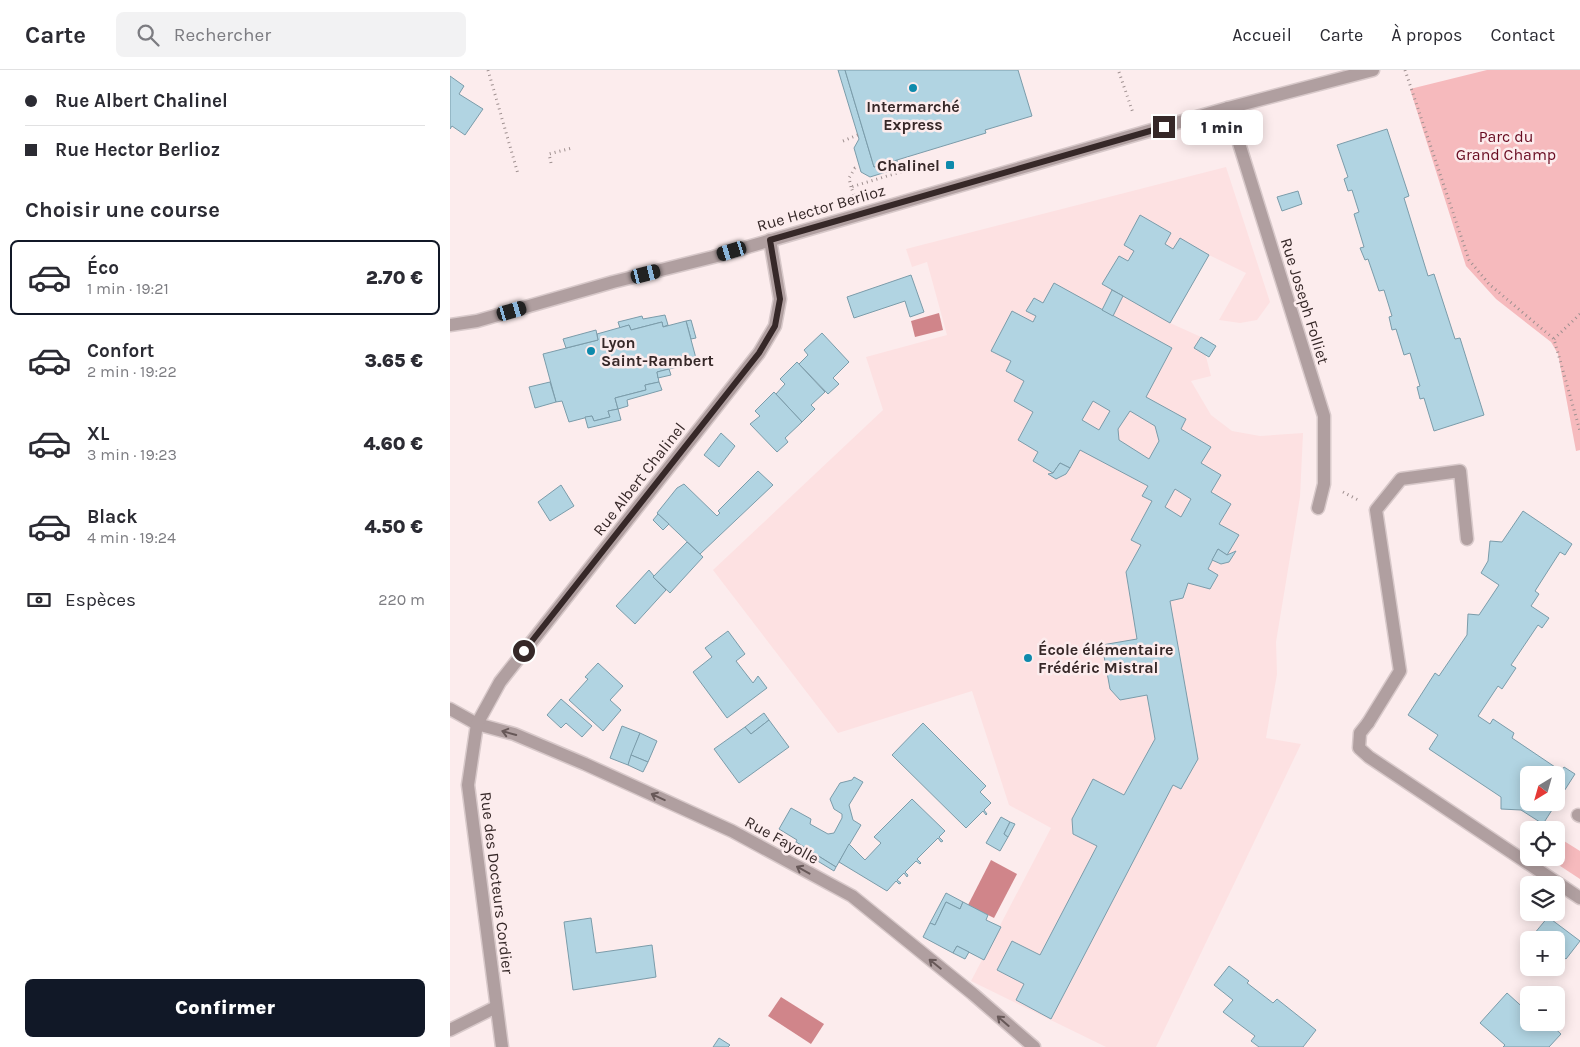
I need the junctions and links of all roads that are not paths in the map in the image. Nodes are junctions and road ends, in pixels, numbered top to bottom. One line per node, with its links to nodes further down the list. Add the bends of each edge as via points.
1 (1373, 70): 2 (street, Rue Hector Berlioz)
2 (1228, 108): 3 (street, Rue Hector Berlioz); 5 (street, Rue Joseph Folliet, via 1324,416 1324,484)
3 (770, 240): 4 (street, Rue Hector Berlioz, via 477,321); 8 (street, Rue Albert Chalinel, via 780,299 775,326 759,353 500,682)
4 (450, 325)
5 (1318, 508)
6 (1467, 539): 9 (street, via 1460,471 1401,479 1376,510 1400,670 1360,733 1359,748)
7 (450, 709): 8 (street)
8 (477, 724): 10 (street, Rue des Docteurs Cordier, via 468,785); 13 (street, Rue Fayolle, one-way to 8, via 852,896 732,831 680,807 514,734)
9 (1580, 898)
10 (496, 1006): 11 (street); 12 (street, Rue des Docteurs Cordier)
11 (450, 1030)
12 (502, 1047)
13 (1034, 1047)

